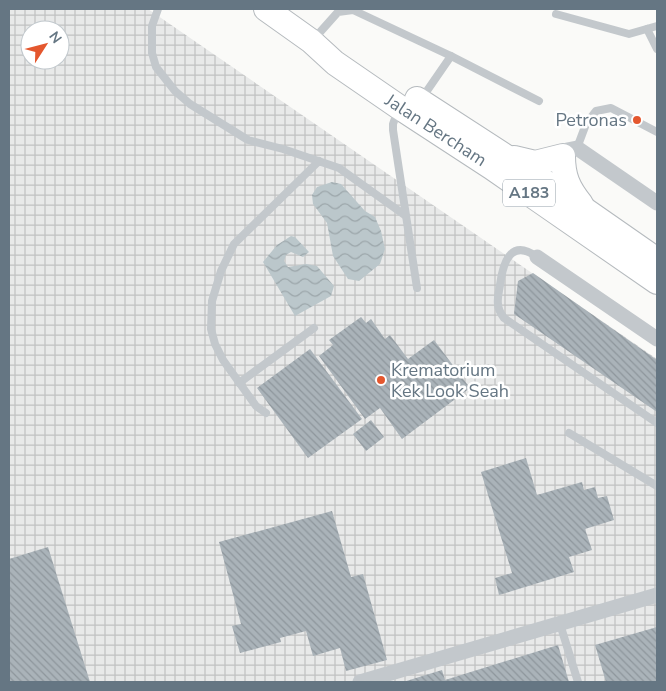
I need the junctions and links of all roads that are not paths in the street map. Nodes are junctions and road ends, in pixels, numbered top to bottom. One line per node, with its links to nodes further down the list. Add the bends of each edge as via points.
1 (158, 9): 14 (lane, via 152,26 152,53 156,67 175,91 248,140)
2 (266, 9): 6 (main road, Jalan Bercham / A183)
3 (556, 14): 5 (lane, via 629,34)
4 (657, 26): 5 (lane)
5 (647, 29): 7 (lane)
6 (313, 43): 8 (lane, via 338,12 353,10); 10 (main road, Jalan Bercham / A183, via 338,53)
7 (657, 49)
8 (451, 56): 9 (lane); 10 (lane)
9 (539, 101)
10 (407, 102): 13 (main road, Jalan Bercham / A183); 17 (lane, via 393,124)
11 (657, 132): 12 (lane, via 611,108 596,111)
12 (570, 152): 13 (main road, via 535,163); 15 (street); 16 (street); 18 (main road, via 563,168)
13 (496, 160): 15 (main road, Jalan Bercham / A183); 18 (main road, Jalan Bercham / A183)
14 (319, 161): 17 (lane, via 339,168); 25 (lane, via 239,238 221,271 212,301 211,330 223,360)
15 (545, 182): 18 (main road, via 555,204)
16 (657, 203)
17 (406, 216): 22 (lane)
18 (583, 220): 20 (main road, Jalan Bercham / A183); 21 (main road, Jalan Bercham / A183)
19 (537, 257): 24 (street); 27 (lane, via 520,249 506,260 498,304 504,318)
20 (657, 260)
21 (657, 282)
22 (417, 288)
23 (314, 328): 25 (lane)
24 (657, 339)
25 (239, 383): 26 (lane, via 256,406)
26 (266, 413)
27 (657, 423)
28 (569, 433): 29 (lane)
29 (657, 486)
30 (657, 595): 31 (street)
31 (560, 624): 32 (street); 33 (lane)
32 (360, 682)
33 (578, 682)

